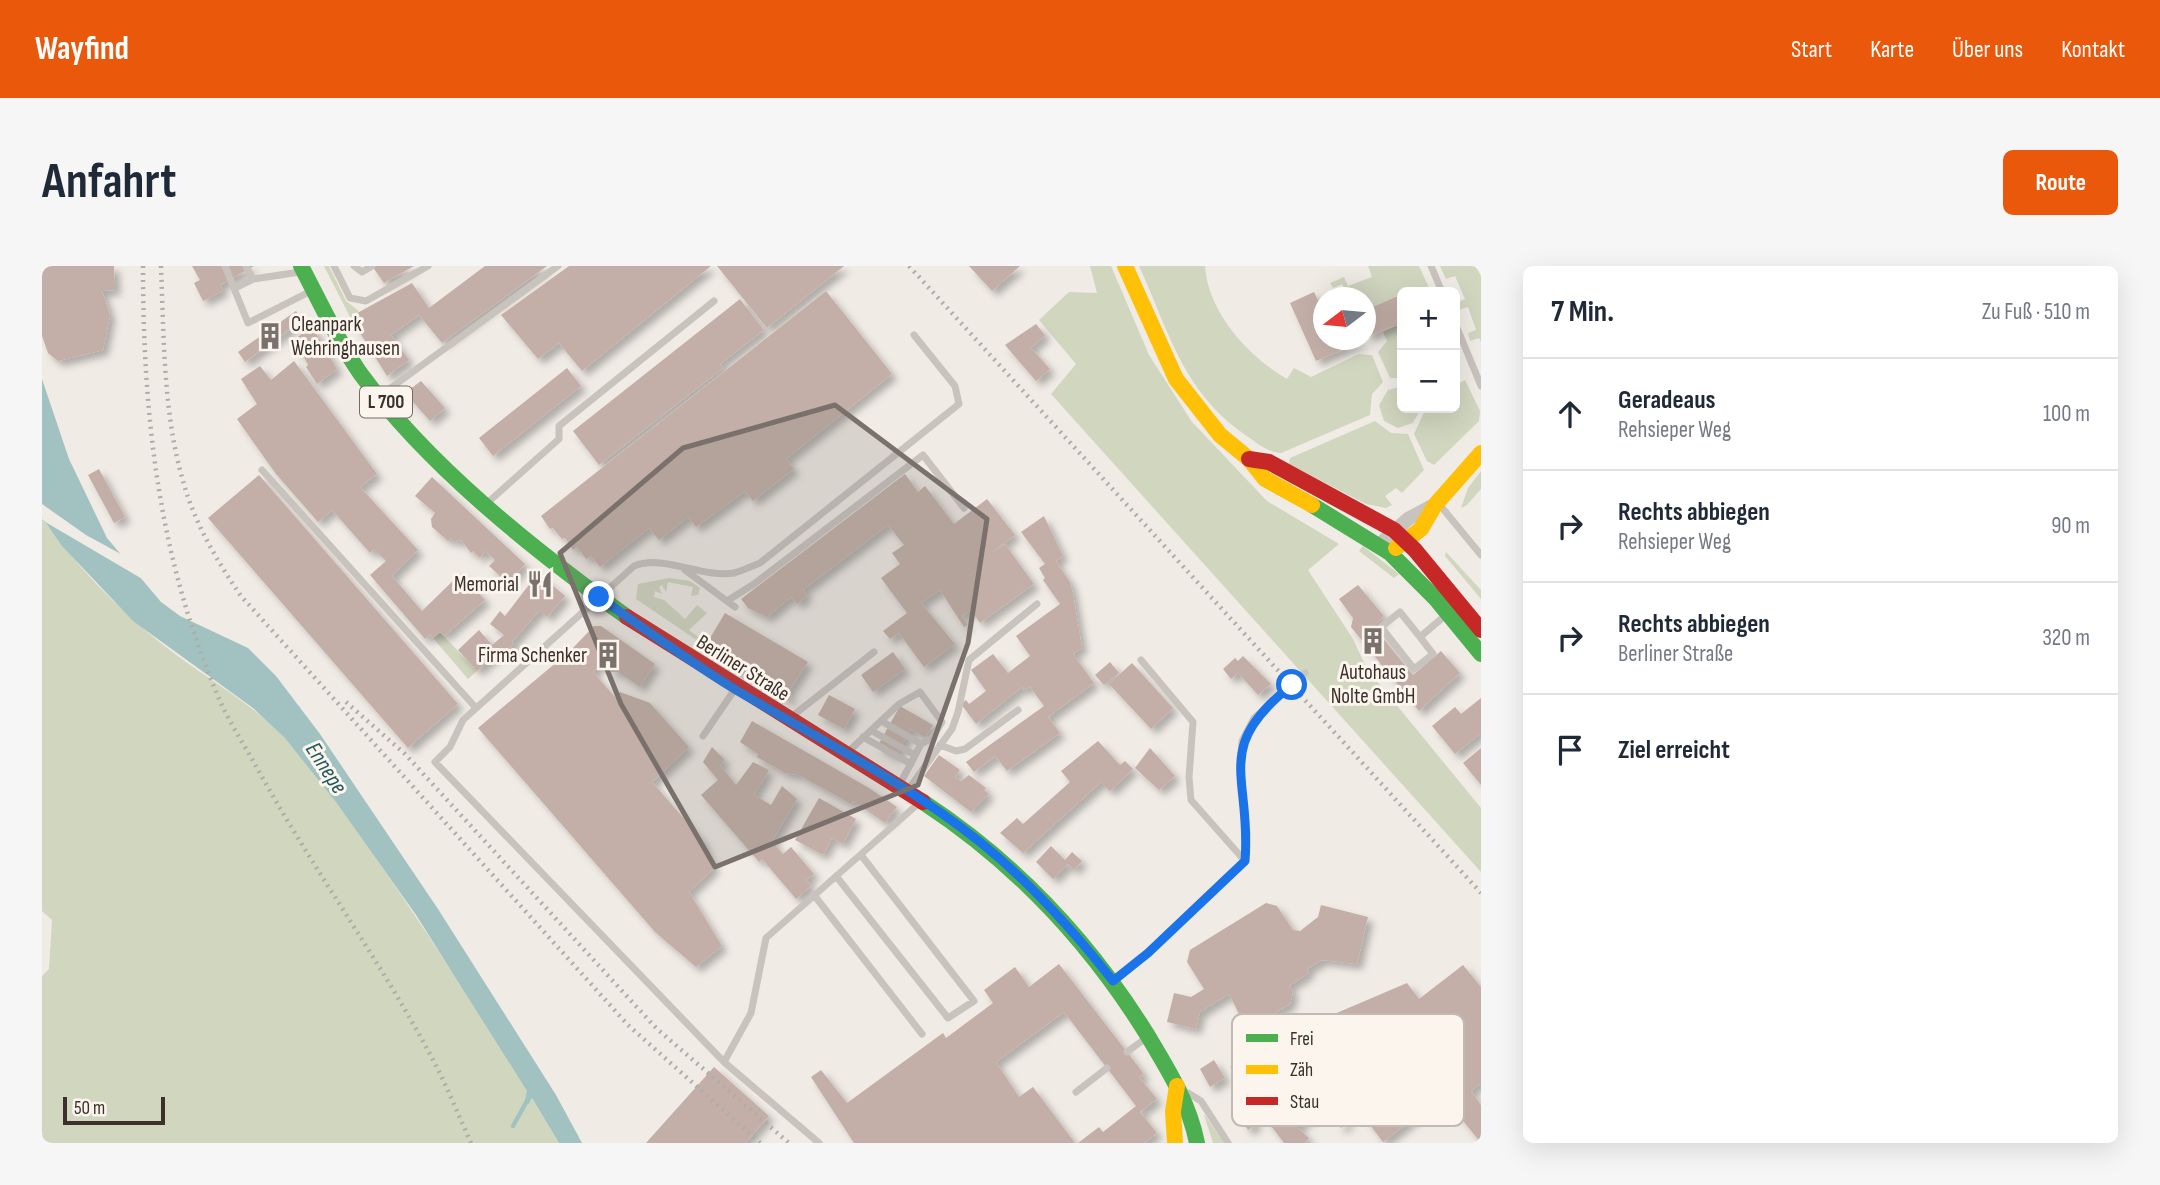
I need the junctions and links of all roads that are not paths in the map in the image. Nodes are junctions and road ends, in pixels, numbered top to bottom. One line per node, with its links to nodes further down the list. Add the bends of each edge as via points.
1 (225, 266): 13 (lane)
2 (246, 266): 11 (lane)
3 (334, 266): 5 (lane, via 349,298 358,302)
4 (354, 266): 9 (lane, via 362,272)
5 (428, 266)
6 (558, 266): 19 (lane)
7 (1125, 266): 21 (main road, via 1176,379 1220,435)
8 (1432, 266): 12 (lane)
9 (372, 267)
10 (303, 269): 11 (lane); 14 (main road, Berliner Straße / L 700)
11 (253, 279): 13 (lane)
12 (1440, 287)
13 (237, 288): 14 (lane, via 248,323)
14 (314, 289): 19 (main road, Berliner Straße / L 700, via 358,369)
15 (714, 301): 24 (lane, via 559,426 559,439)
16 (914, 335): 29 (lane, via 956,386 959,404 760,563 735,573)
17 (1460, 335): 18 (lane)
18 (1481, 386)
19 (380, 396): 24 (main road, Berliner Straße / L 700)
20 (1481, 453): 23 (main road)
21 (1249, 459): 26 (main road, via 1269,462); 27 (main road, via 1265,480)
22 (262, 470): 42 (lane)
23 (1436, 503): 26 (main road, via 1421,529); 28 (lane)
24 (485, 504): 30 (main road, Berliner Straße / L 700)
25 (964, 508): 31 (lane, via 923,455)
26 (1400, 536): 27 (main road); 35 (main road)
27 (1384, 549): 34 (main road)
28 (1481, 555)
29 (684, 569): 30 (lane, via 643,563); 31 (lane)
30 (599, 597): 41 (main road, Berliner Straße / L 700); 42 (lane)
31 (727, 601): 33 (lane)
32 (1037, 604): 50 (lane, via 969,660 958,712)
33 (735, 607)
34 (1448, 614): 36 (lane); 38 (main road)
35 (1481, 630)
36 (1420, 637): 36 (lane, via 1400,612 1381,627 1414,669 1433,654)
37 (874, 652): 44 (lane)
38 (1481, 654)
39 (1141, 660): 57 (lane, via 1193,722 1191,800)
40 (1305, 673): 57 (lane, via 1254,718 1242,741)
41 (735, 689): 44 (main road, Berliner Straße / L 700); 47 (lane)
42 (477, 708): 64 (lane, via 463,720 450,747 435,762)
43 (1018, 710): 50 (lane, via 965,749)
44 (788, 720): 51 (main road, Berliner Straße / L 700)
45 (883, 722): 46 (lane); 49 (lane); 49 (lane, via 899,704 920,692 942,722 932,738)
46 (872, 731): 48 (lane); 52 (lane)
47 (703, 736)
48 (863, 737): 51 (lane); 53 (lane)
49 (921, 744): 52 (lane)
50 (940, 745): 54 (lane)
51 (846, 753): 54 (main road, Berliner Straße / L 700)
52 (915, 755): 53 (lane)
53 (911, 764): 54 (lane)
54 (903, 787): 55 (main road, Berliner Straße / L 700)
55 (922, 800): 56 (lane); 60 (main road, Berliner Straße / L 700, via 1017,874 1070,927)
56 (861, 855): 58 (lane); 58 (lane, via 974,1001 948,1018)
57 (1245, 861): 60 (lane)
58 (836, 876): 59 (lane)
59 (814, 895): 61 (lane); 64 (lane, via 766,938 751,1013)
60 (1113, 981): 62 (main road, Berliner Straße / L 700)
61 (922, 1034)
62 (1148, 1036): 63 (lane); 66 (main road, Berliner Straße / L 700)
63 (1127, 1052)
64 (724, 1062): 68 (lane)
65 (1107, 1068): 67 (lane)
66 (1177, 1086): 69 (main road); 70 (main road, Berliner Straße / L 700, via 1193,1114); 71 (lane, via 1201,1101)
67 (1076, 1092)
68 (819, 1143)
69 (1175, 1143)
70 (1197, 1143)
71 (1228, 1143)

